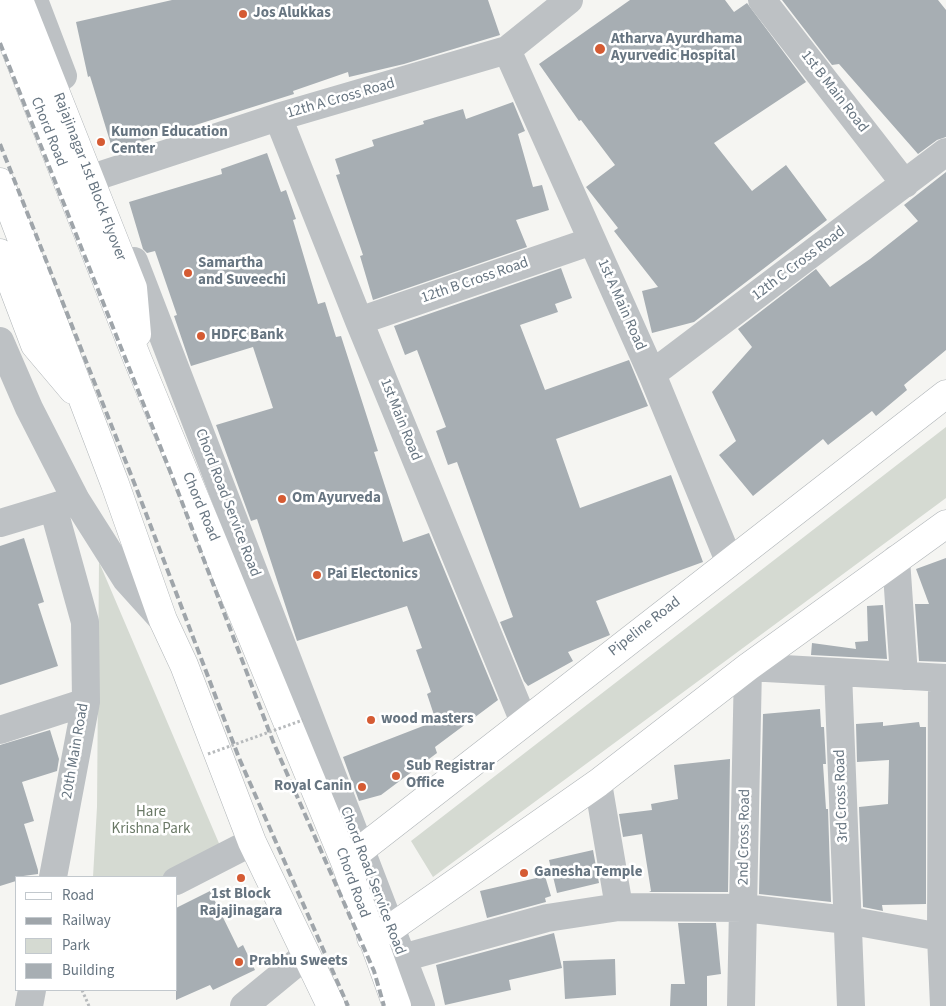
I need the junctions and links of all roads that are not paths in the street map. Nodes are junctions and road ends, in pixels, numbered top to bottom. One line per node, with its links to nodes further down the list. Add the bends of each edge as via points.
1 (19, 0): 16 (main road, Rajajinagar 1st Block Flyover, via 132,288 137,316)
2 (34, 0): 9 (street, Chord Road Service Road)
3 (569, 0): 6 (street, 12th A Cross Road)
4 (762, 0): 11 (street, 1st B Main Road)
5 (0, 10): 16 (main road, Chord Road)
6 (507, 50): 7 (street, 12th A Cross Road); 12 (street, 1st A Main Road)
7 (278, 117): 9 (street, 12th A Cross Road); 14 (street, 1st Main Road)
8 (946, 152): 11 (street, 12th C Cross Road)
9 (101, 175): 35 (street, Chord Road Service Road)
10 (0, 182): 19 (main road)
11 (905, 184): 17 (street, 12th C Cross Road)
12 (592, 241): 14 (street, 12th B Cross Road); 17 (street, 1st A Main Road)
13 (0, 253): 19 (main road, via 35,345)
14 (359, 320): 31 (street, 1st Main Road)
15 (1, 344): 20 (street, via 29,408)
16 (137, 358): 35 (main road, Chord Road)
17 (652, 374): 24 (street, 1st A Main Road)
18 (946, 394): 24 (main road, Pipeline Road)
19 (83, 400): 25 (main road)
20 (64, 504): 21 (street); 25 (street); 30 (street, 20th Main Road, via 85,622)
21 (0, 523)
22 (946, 524): 23 (main road)
23 (896, 559): 26 (main road); 28 (street)
24 (729, 561): 31 (main road, Pipeline Road)
25 (163, 620): 34 (main road, via 184,664)
26 (748, 667): 27 (street); 33 (main road); 39 (street, 2nd Cross Road)
27 (838, 672): 28 (street); 40 (street, 3rd Cross Road)
28 (904, 676): 29 (street)
29 (944, 678): 42 (street)
30 (86, 702): 32 (street); 36 (street, 20th Main Road)
31 (524, 722): 35 (main road, Pipeline Road)
32 (0, 730)
33 (598, 783): 38 (street); 41 (main road)
34 (252, 842): 37 (street); 43 (main road)
35 (353, 856): 41 (main road, Chord Road)
36 (53, 876)
37 (178, 880)
38 (619, 908): 39 (street); 44 (street, via 547,918)
39 (744, 908): 40 (street); 51 (street, 2nd Cross Road)
40 (847, 920): 42 (street); 52 (street, 3rd Cross Road)
41 (381, 933): 44 (main road, Chord Road)
42 (944, 938): 53 (street)
43 (306, 955): 47 (street); 48 (main road)
44 (391, 961): 49 (main road, Chord Road); 50 (street, Chord Road Service Road)
45 (32, 991): 46 (street)
46 (29, 1006)
47 (244, 1006)
48 (331, 1006)
49 (397, 1006)
50 (421, 1006)
51 (741, 1006)
52 (851, 1006)
53 (944, 1006)

